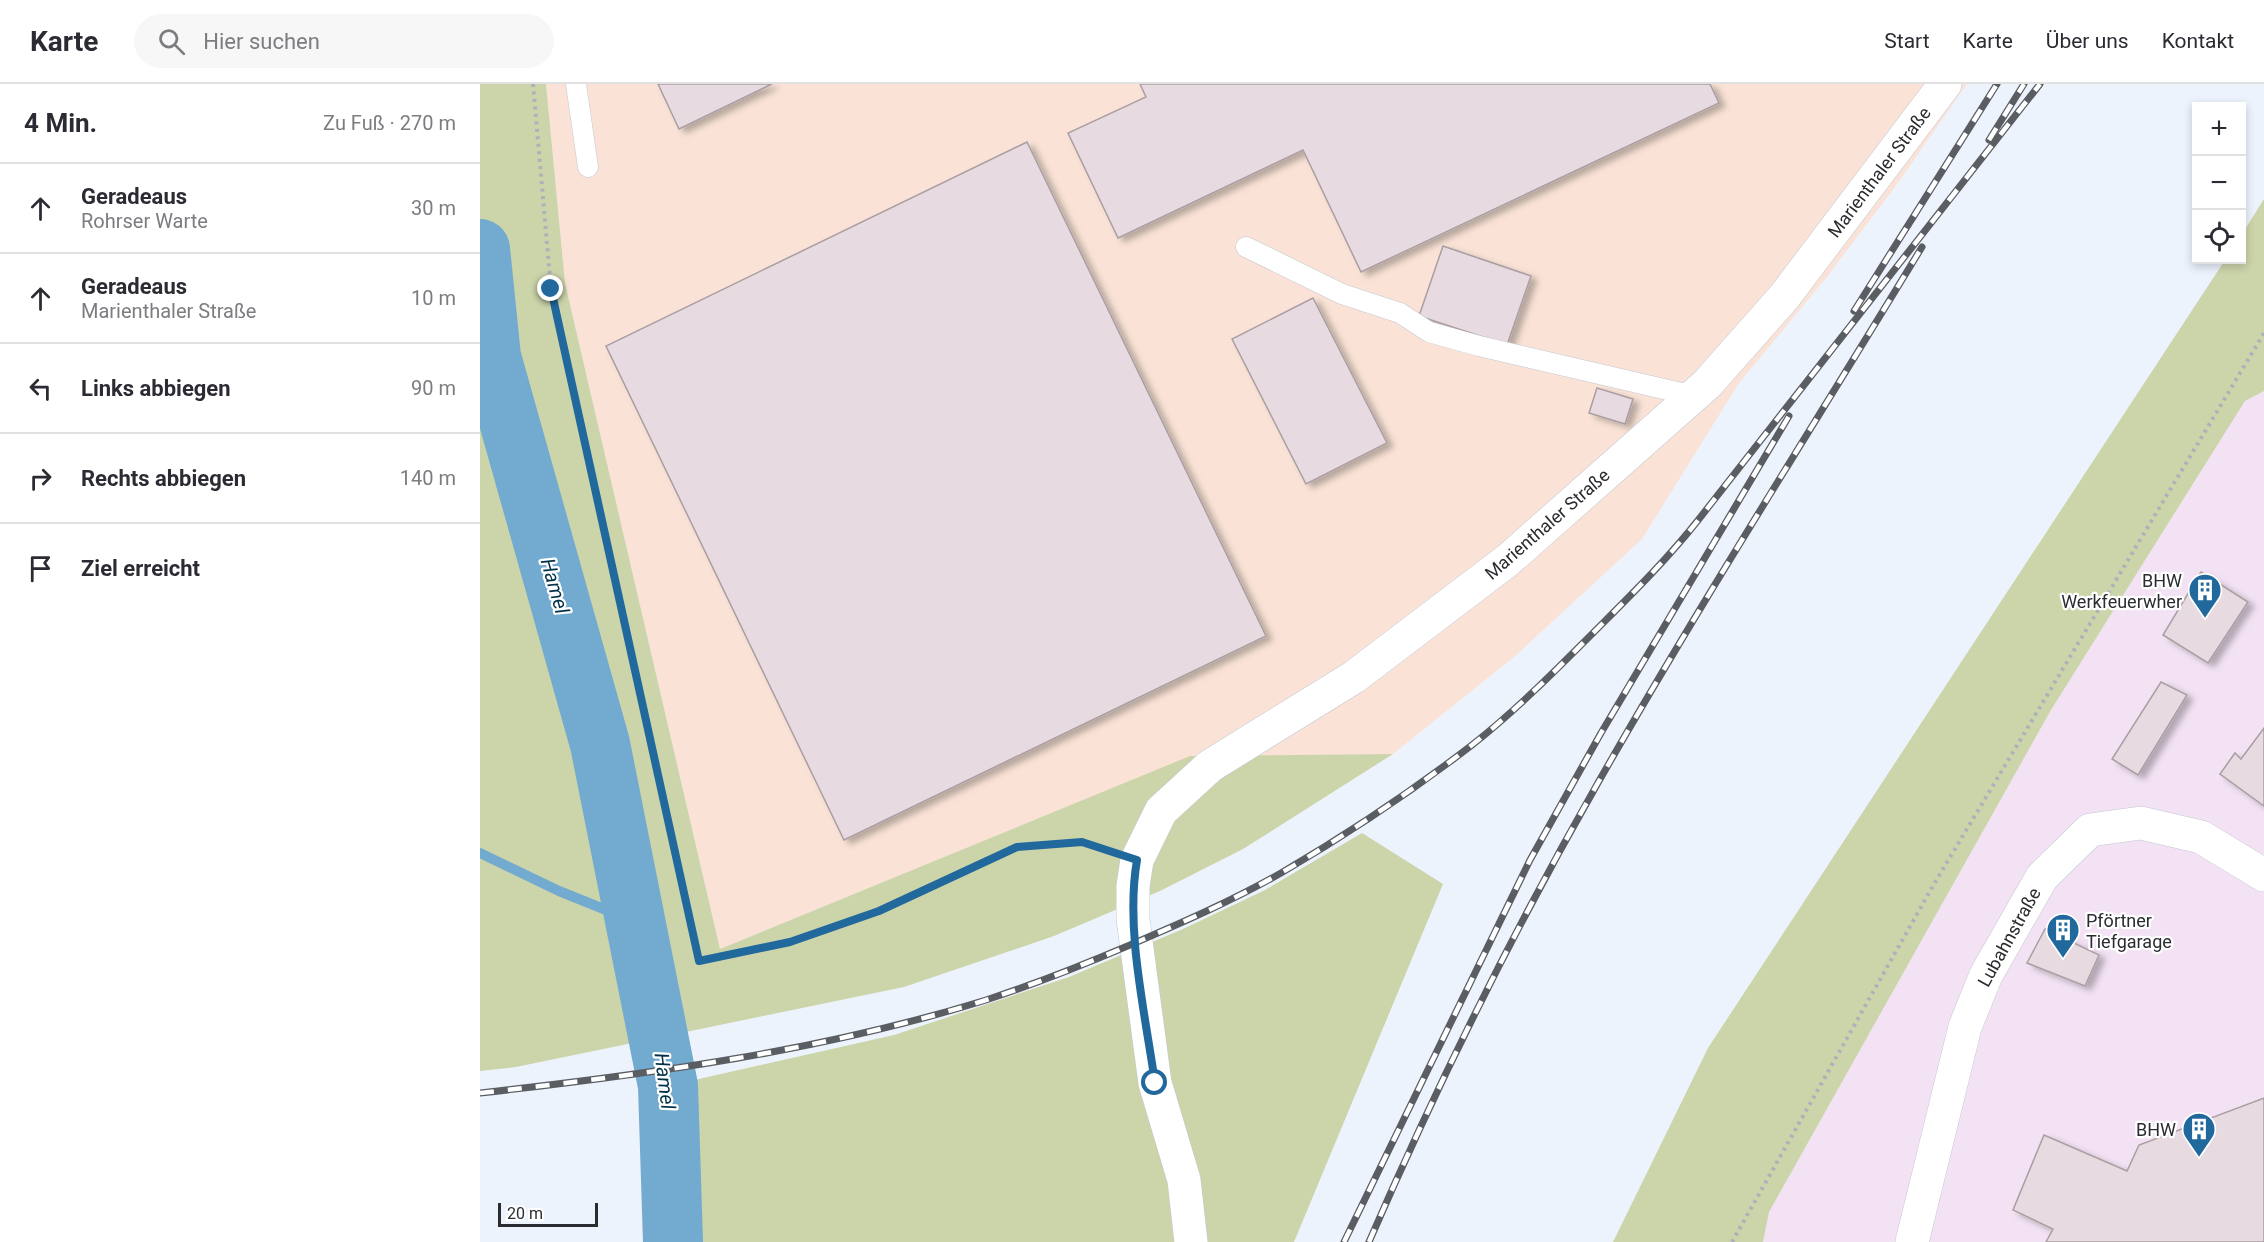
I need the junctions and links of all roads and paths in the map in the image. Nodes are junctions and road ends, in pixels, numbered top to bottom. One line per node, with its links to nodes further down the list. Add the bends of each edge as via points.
1 (533, 84): 8 (path, via 551,289 699,961 790,942 879,911 1017,847 1082,842)
2 (576, 84): 4 (lane)
3 (1945, 84): 7 (street, Marienthaler Straße, via 1784,297)
4 (588, 167)
5 (1246, 247): 7 (lane, via 1342,294 1400,314 1429,332)
6 (2264, 333): 11 (path, via 1934,884)
7 (1694, 396): 8 (street, Marienthaler Straße, via 1499,567 1354,677 1210,766 1161,811)
8 (1137, 860): 10 (street, Marienthaler Straße, via 1133,919 1155,1083 1184,1180)
9 (2264, 875): 12 (street, Lubahnstraße, via 2201,837 2141,823 2090,830 2042,877 1986,975 1965,1027)
10 (1191, 1242)
11 (1732, 1242)
12 (1912, 1242)

